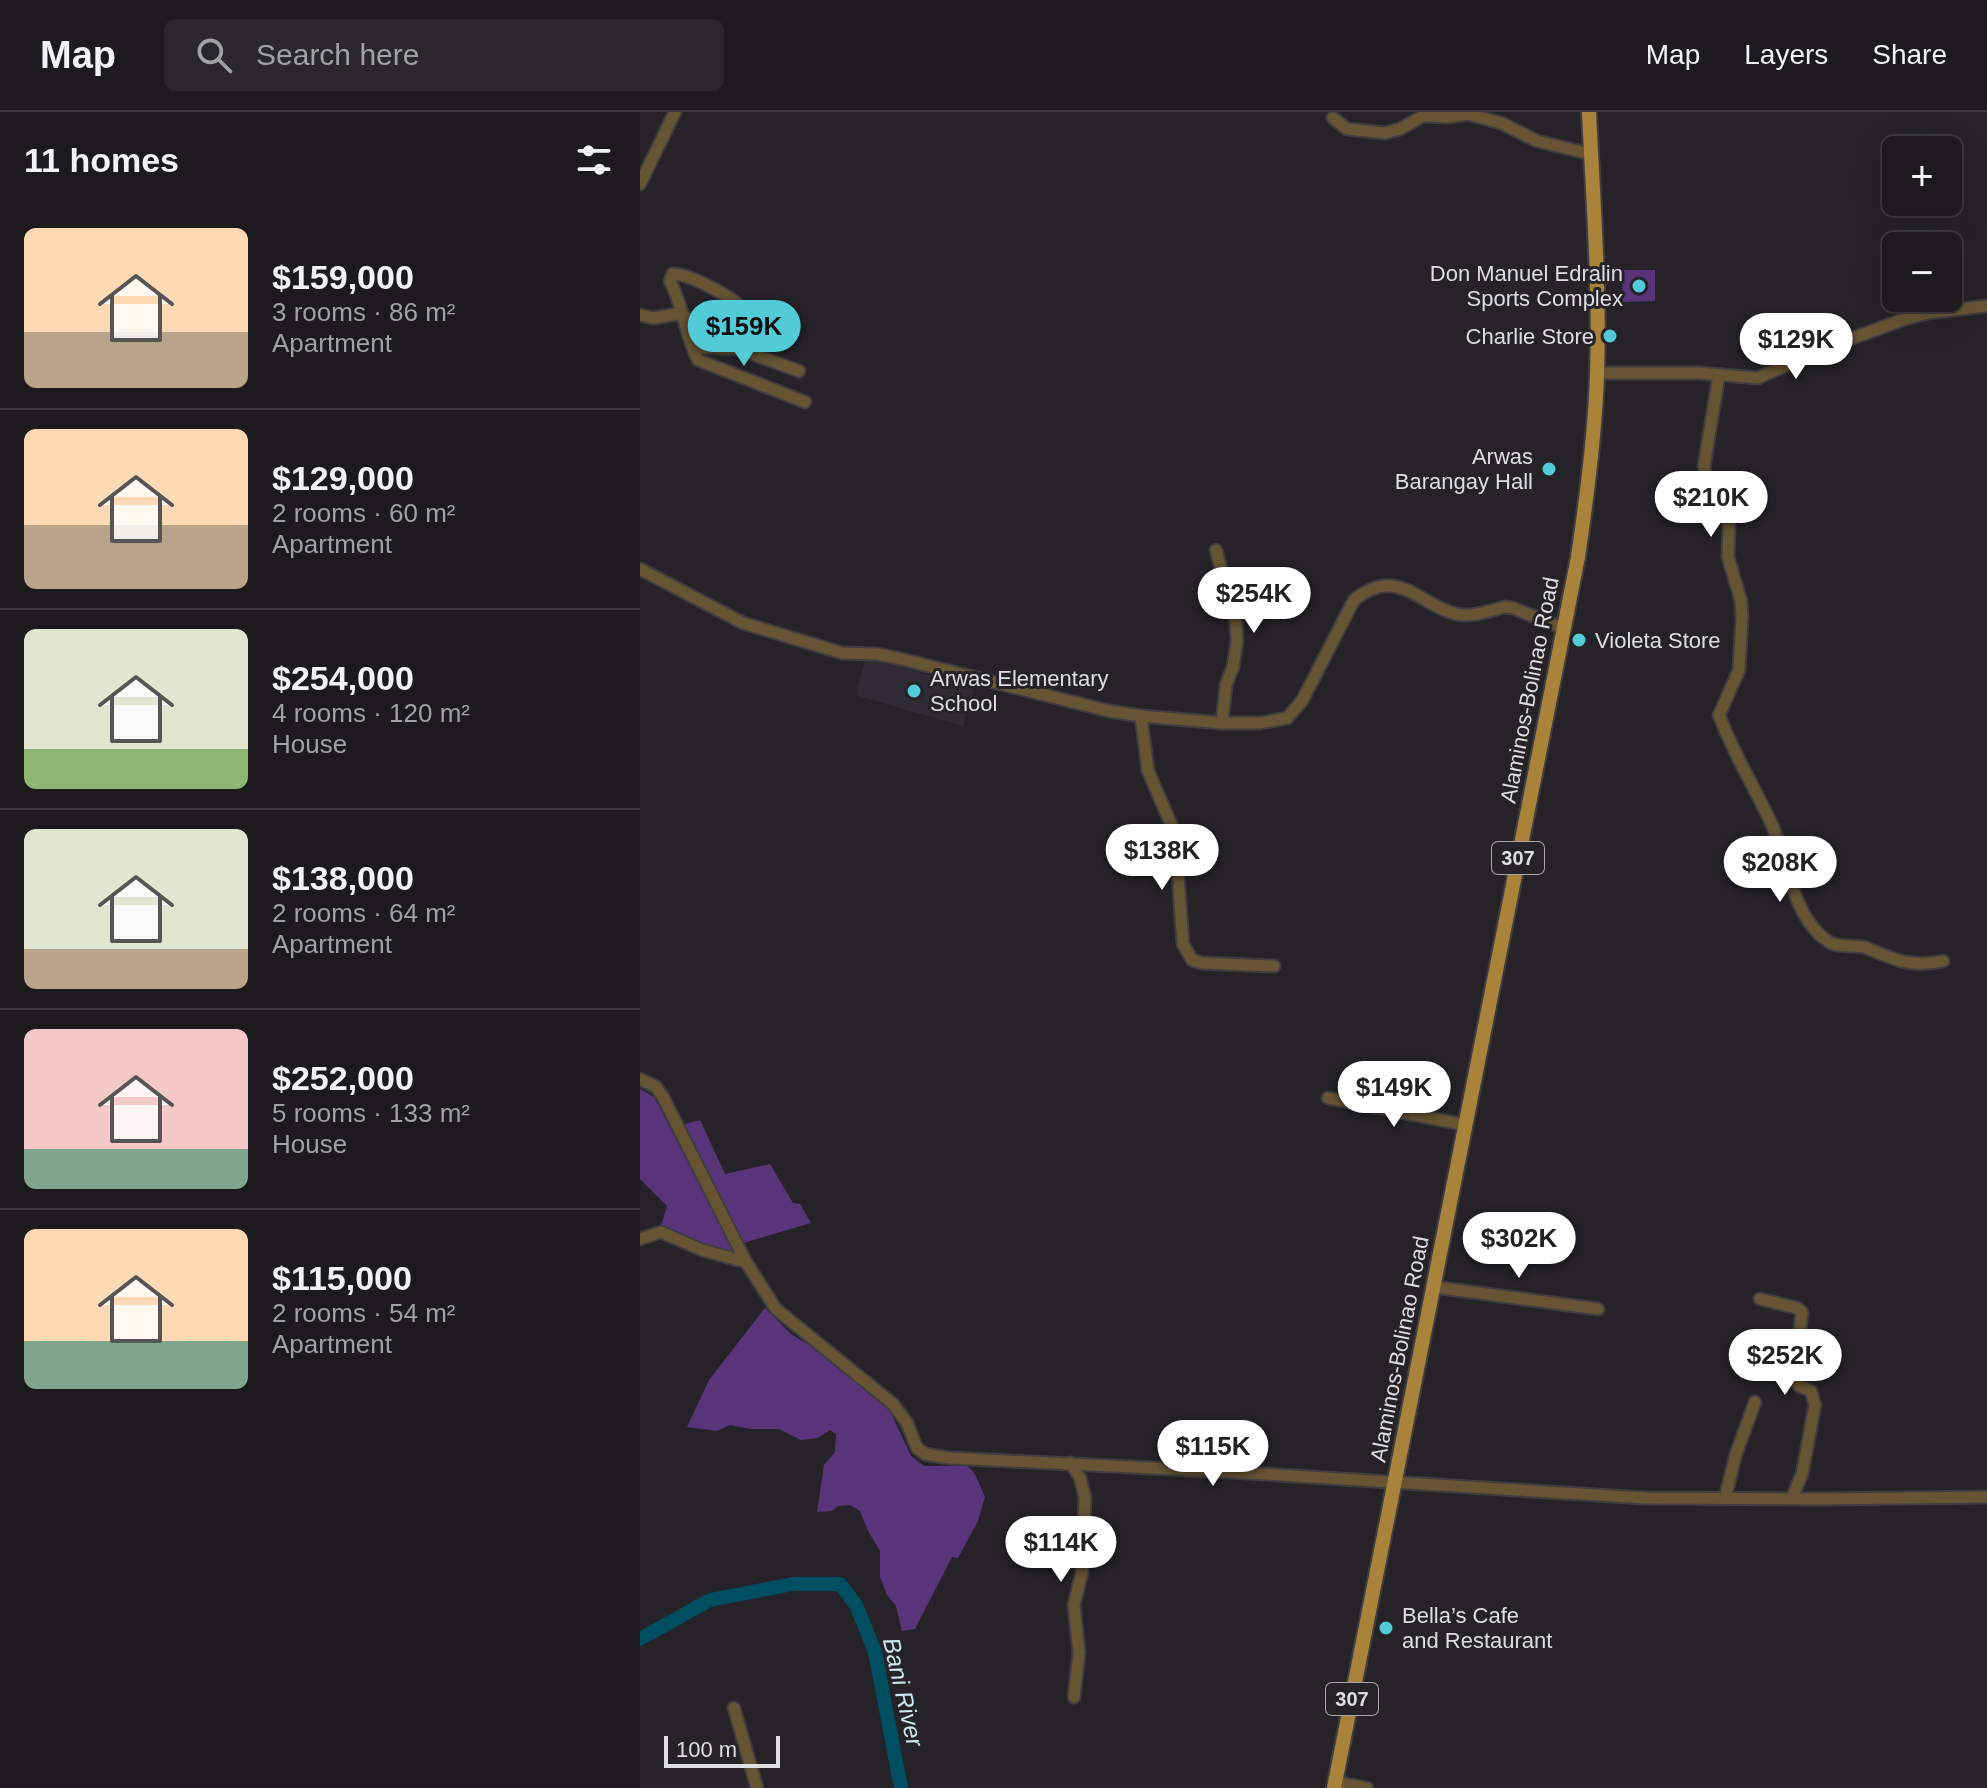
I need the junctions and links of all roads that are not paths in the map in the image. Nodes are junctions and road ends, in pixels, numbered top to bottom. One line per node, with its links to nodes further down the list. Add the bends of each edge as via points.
1 (675, 112): 5 (street)
2 (1589, 112): 4 (main road, Alaminos-Bolinao Road / 307)
3 (1332, 114): 4 (street, via 1347,129 1385,133 1423,116 1467,114 1537,141)
4 (1591, 154): 11 (main road, Alaminos-Bolinao Road / 307)
5 (640, 184)
6 (1987, 306): 12 (street, via 1905,319 1758,378)
7 (640, 315): 8 (street)
8 (683, 316): 8 (street, via 745,321 748,315 708,286 673,274 670,281); 9 (street)
9 (693, 347): 10 (street, via 739,349); 13 (street, via 704,364)
10 (799, 371)
11 (1597, 373): 12 (street); 16 (main road, Alaminos-Bolinao Road / 307, via 1591,475)
12 (1719, 375): 19 (street, via 1704,466 1727,513 1728,557 1742,617 1739,670 1719,715 1726,734 1773,828 1800,907 1825,937 1832,944 1862,947 1907,963)
13 (805, 402)
14 (1216, 550): 18 (street, via 1237,641)
15 (640, 569): 17 (street, via 743,623 806,643 842,653 897,658)
16 (1563, 628): 18 (street, via 1505,607 1462,615 1412,590 1376,589 1354,600 1302,701 1287,718); 23 (main road, Alaminos-Bolinao Road / 307)
17 (1141, 716): 18 (street); 20 (street, via 1148,771 1175,833 1187,954 1202,963)
18 (1222, 723)
19 (1943, 961)
20 (1274, 966)
21 (640, 1079): 25 (street, via 663,1097)
22 (1328, 1098): 23 (street)
23 (1466, 1125): 26 (main road, Alaminos-Bolinao Road / 307)
24 (640, 1239): 25 (street, via 661,1232)
25 (746, 1262): 30 (street, via 776,1309 893,1404 925,1454)
26 (1434, 1287): 28 (street); 31 (main road, Alaminos-Bolinao Road / 307)
27 (1760, 1299): 34 (street, via 1802,1312 1794,1378 1811,1391 1815,1405)
28 (1598, 1309)
29 (1755, 1402): 33 (street)
30 (1071, 1463): 31 (street); 35 (street, via 1085,1497 1082,1572 1074,1605 1079,1653)
31 (1395, 1481): 33 (street, via 1645,1498); 37 (main road, Alaminos-Bolinao Road / 307)
32 (1987, 1497): 34 (street)
33 (1725, 1498): 34 (street)
34 (1792, 1498)
35 (1074, 1697)
36 (734, 1708): 38 (street)
37 (1335, 1785): 39 (street)
38 (757, 1788)
39 (1367, 1788)

